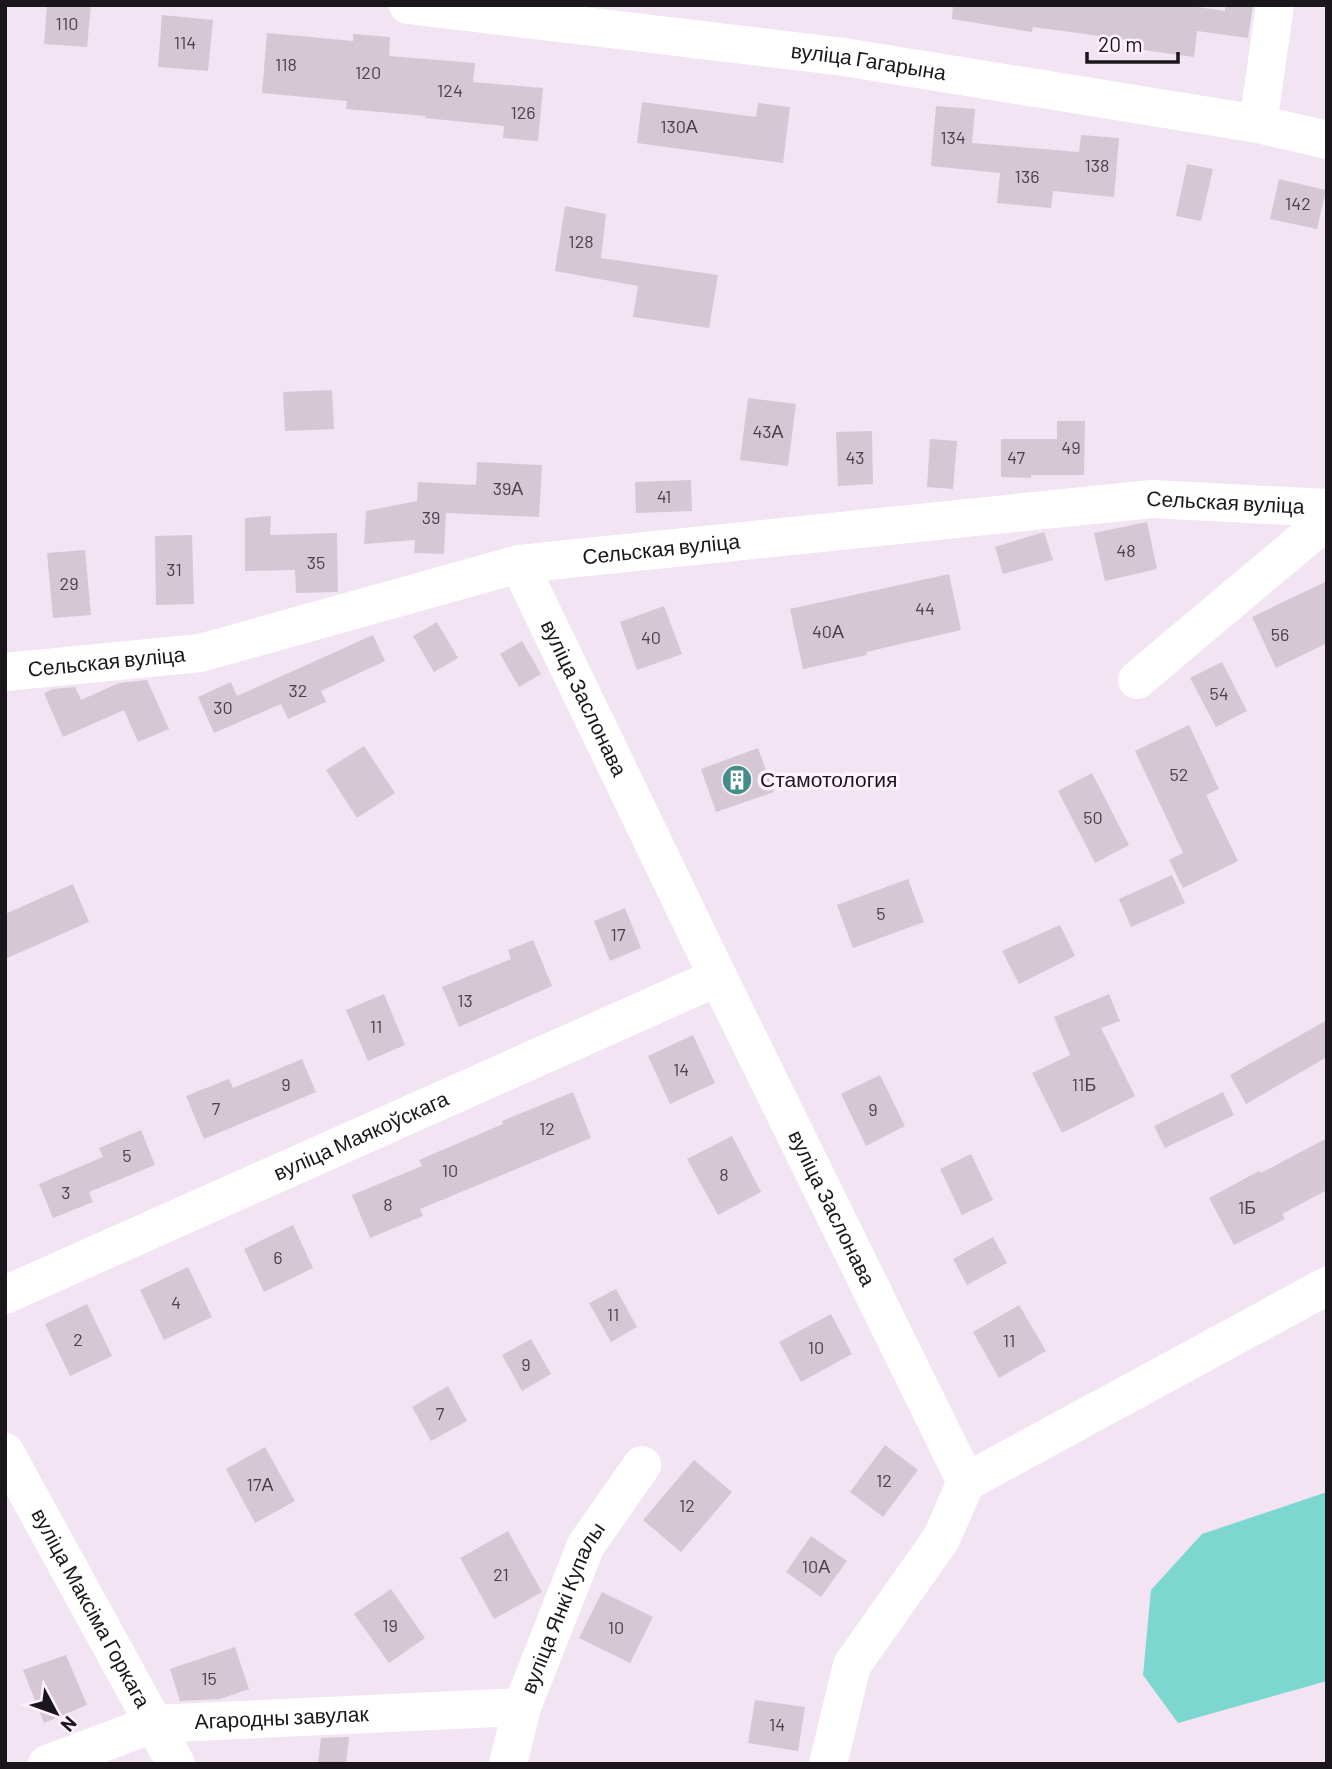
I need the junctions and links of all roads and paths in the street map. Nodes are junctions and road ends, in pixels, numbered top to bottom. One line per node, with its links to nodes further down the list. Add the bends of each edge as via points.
1 (408, 5): 3 (street, вуліца Гагарына, via 844,57)
2 (1275, 5): 3 (street)
3 (1258, 124): 4 (street, вуліца Гагарына)
4 (1327, 140)
5 (1327, 508): 7 (street, Сельская вуліца, via 1152,499)
6 (1327, 520): 9 (street)
7 (519, 564): 8 (street, Сельская вуліца, via 200,653); 10 (street, вуліца Заслонава)
8 (5, 672)
9 (1136, 680)
10 (718, 977): 12 (street, вуліца Маякоўскага); 15 (street, вуліца Заслонава)
11 (1327, 1286): 15 (street)
12 (5, 1295)
13 (5, 1452): 17 (street, вуліца Максіма Горкага)
14 (642, 1465): 16 (street, вуліца Янкі Купалы, via 586,1545)
15 (966, 1482): 21 (street, via 941,1539 852,1665)
16 (522, 1707): 17 (street, Агародны завулак); 20 (street, вуліца Янкі Купалы)
17 (153, 1724): 18 (street, Агародны завулак); 19 (street, вуліца Максіма Горкага)
18 (47, 1764)
19 (176, 1764)
20 (508, 1764)
21 (828, 1764)

